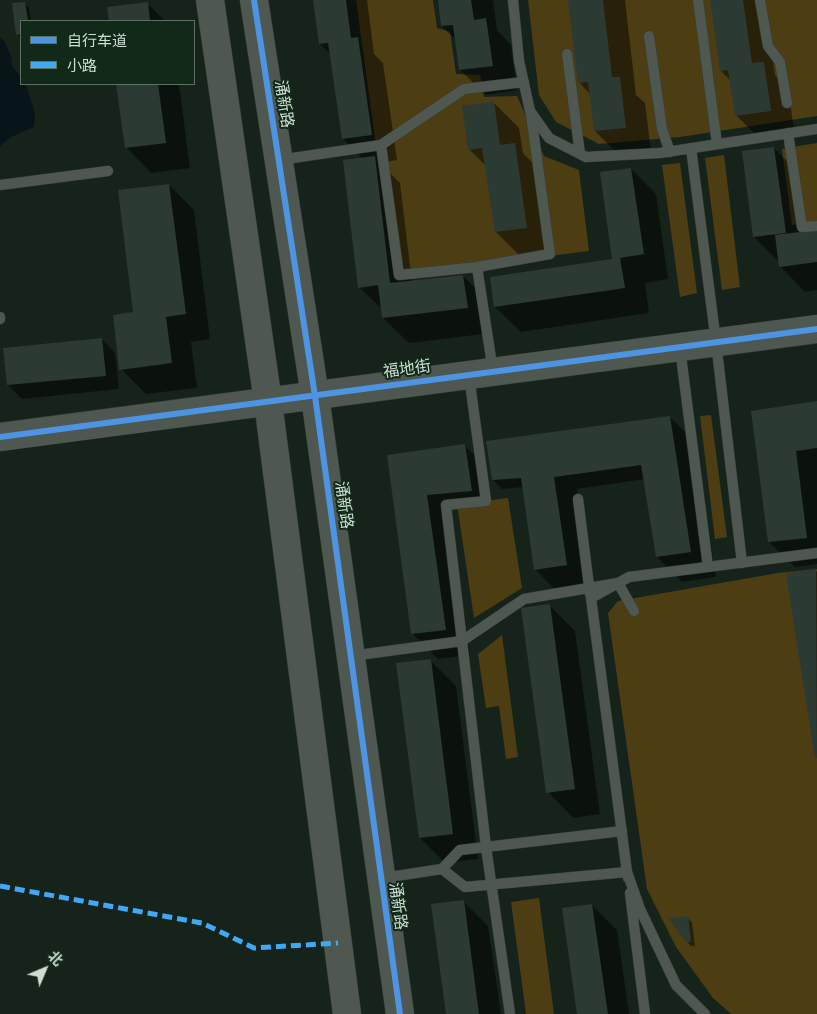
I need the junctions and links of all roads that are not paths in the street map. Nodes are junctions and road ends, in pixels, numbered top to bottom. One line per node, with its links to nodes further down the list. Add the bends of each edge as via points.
1 (210, 0): 28 (street)
2 (254, 0): 18 (street, 涌新路)
3 (513, 0): 8 (lane)
4 (698, 0): 13 (lane)
5 (760, 0): 9 (lane, via 768,46 780,62)
6 (649, 36): 16 (lane, via 662,129)
7 (567, 54): 17 (lane)
8 (524, 82): 10 (lane); 14 (lane, via 464,89)
9 (788, 103)
10 (530, 111): 17 (lane, via 549,138); 22 (lane, via 550,254)
11 (817, 129): 12 (lane)
12 (788, 133): 13 (lane); 21 (lane, via 802,227)
13 (717, 144): 15 (lane)
14 (381, 145): 18 (lane); 22 (lane, via 399,275)
15 (691, 148): 16 (lane); 24 (lane)
16 (670, 152): 17 (lane, via 586,157)
17 (580, 154)
18 (278, 160): 27 (street, 涌新路)
19 (108, 171): 20 (lane)
20 (0, 184)
21 (817, 226)
22 (477, 267): 26 (lane)
23 (817, 329): 24 (street, 福地街)
24 (716, 342): 25 (street, 福地街); 32 (lane)
25 (680, 347): 26 (street, 福地街); 33 (lane)
26 (481, 374): 27 (street, 福地街); 37 (lane, via 486,501 446,505)
27 (315, 396): 28 (street, 福地街); 38 (street, 涌新路)
28 (268, 402): 29 (street, 福地街); 45 (street)
29 (0, 437)
30 (578, 499): 35 (lane)
31 (817, 553): 32 (lane)
32 (742, 562): 33 (lane)
33 (708, 567): 34 (lane, via 629,577)
34 (618, 583): 35 (lane); 36 (lane); 37 (lane, via 524,599)
35 (591, 598): 39 (lane)
36 (634, 611)
37 (462, 641): 38 (lane); 40 (lane)
38 (350, 656): 43 (street, 涌新路)
39 (622, 831): 40 (lane); 42 (lane)
40 (486, 847): 41 (lane, via 460,850); 44 (lane)
41 (442, 869): 43 (lane); 44 (lane, via 466,887)
42 (627, 872): 44 (lane); 48 (lane); 49 (lane, via 640,909 676,985)
43 (380, 878): 46 (street, 涌新路)
44 (491, 885): 47 (lane)
45 (347, 1014)
46 (400, 1014)
47 (510, 1014)
48 (645, 1014)
49 (705, 1014)

